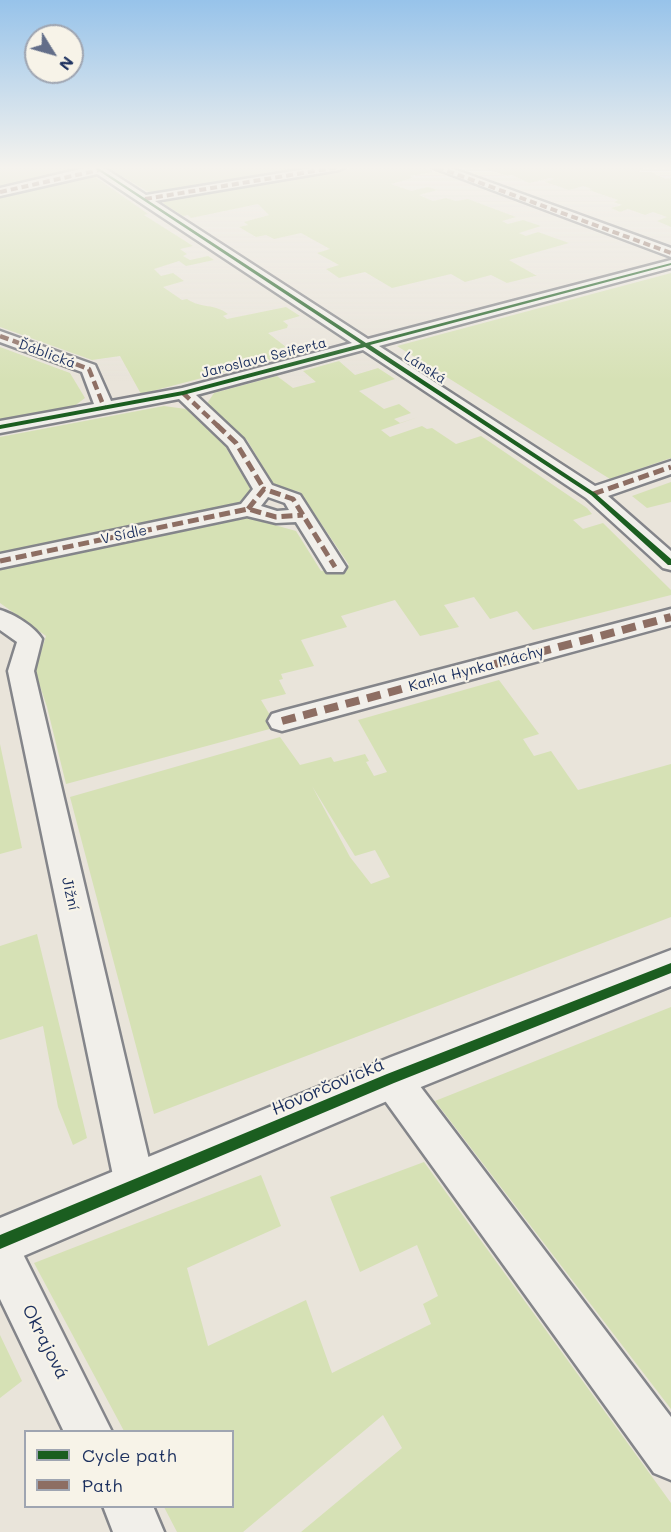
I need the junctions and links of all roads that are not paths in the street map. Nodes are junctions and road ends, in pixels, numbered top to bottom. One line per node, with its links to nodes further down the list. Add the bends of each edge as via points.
1 (204, 238): 6 (street, Lánská)
2 (632, 238): 3 (street)
3 (671, 253)
4 (671, 264): 6 (street, Jaroslava Seiferta)
5 (0, 336): 8 (street, Ďáblická, via 89,369)
6 (366, 346): 7 (street, Jaroslava Seiferta); 12 (street, Lánská)
7 (183, 393): 8 (street, Jaroslava Seiferta); 11 (street, via 236,443)
8 (104, 407): 9 (street, Jaroslava Seiferta)
9 (0, 427)
10 (671, 467): 12 (street)
11 (264, 489): 13 (street); 14 (street, via 293,499)
12 (593, 494): 16 (street, Lánská)
13 (248, 509): 14 (street, V Sídle, via 276,516); 15 (street, V Sídle)
14 (303, 514): 17 (street)
15 (0, 561)
16 (671, 563)
17 (335, 567)
18 (671, 617): 20 (street, Karla Hynka Máchy)
19 (0, 618): 23 (street, Jižní, via 30,639 21,670)
20 (282, 721)
21 (671, 968): 22 (street, Hovorčovická)
22 (391, 1078): 23 (street, Hovorčovická); 27 (street, Hovorčovická)
23 (135, 1185): 24 (street, Hovorčovická)
24 (0, 1242)
25 (0, 1254): 26 (street, Okrajová)
26 (88, 1430)
27 (671, 1456)
28 (128, 1508): 29 (street)
29 (139, 1532)

